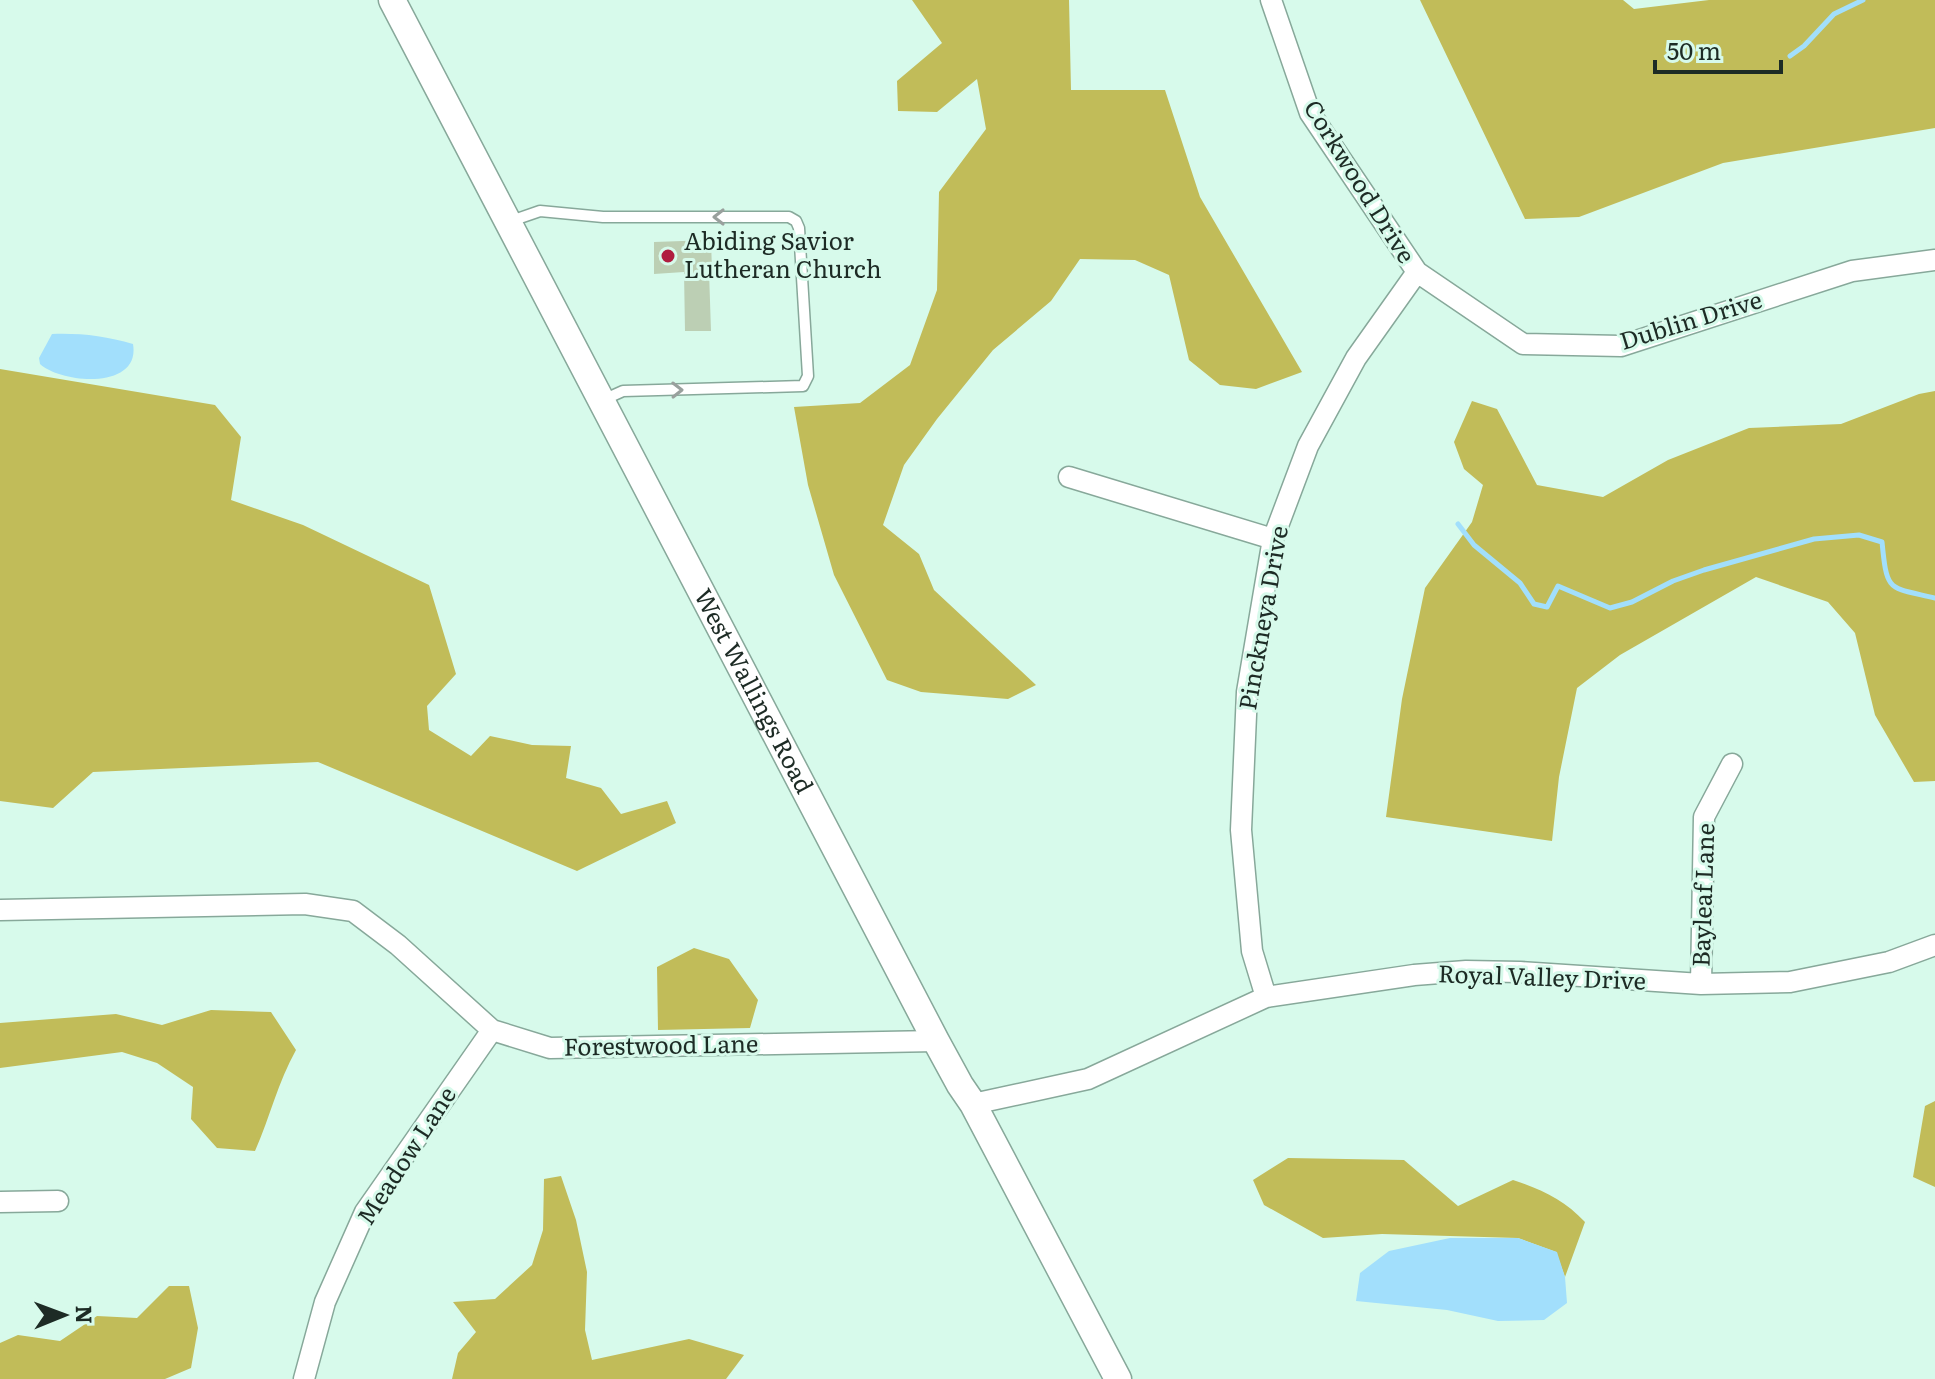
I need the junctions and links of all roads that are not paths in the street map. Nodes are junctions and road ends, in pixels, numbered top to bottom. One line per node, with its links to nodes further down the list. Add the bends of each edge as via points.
1 (392, 0): 3 (street, West Wallings Road)
2 (1271, 0): 5 (street, Corkwood Drive, via 1310,113)
3 (508, 222): 6 (street, West Wallings Road); 6 (lane, one-way to 3, via 623,391 803,386 808,376 796,221 540,211)
4 (1935, 260): 5 (street, Dublin Drive, via 1852,271 1621,346 1523,344)
5 (1417, 272): 8 (street, Pinckneya Drive, via 1356,358 1308,446)
6 (602, 401): 15 (street, West Wallings Road)
7 (1069, 477): 8 (street)
8 (1273, 539): 13 (street, Pinckneya Drive, via 1247,692 1241,830 1252,951)
9 (1732, 764): 12 (street, Bayleaf Lane, via 1704,817)
10 (0, 910): 14 (street, Forestwood Lane, via 305,904 353,911)
11 (1935, 945): 12 (street, Royal Valley Drive, via 1889,962 1790,982)
12 (1701, 984): 13 (street, Royal Valley Drive, via 1466,971)
13 (1266, 997): 16 (street, Royal Valley Drive, via 1088,1079)
14 (492, 1030): 15 (street, Forestwood Lane, via 550,1048); 19 (street, Meadow Lane, via 365,1212 325,1302)
15 (936, 1041): 16 (street, West Wallings Road)
16 (973, 1104): 20 (street, West Wallings Road)
17 (58, 1201): 18 (street)
18 (0, 1202)
19 (304, 1379)
20 (1118, 1379)

